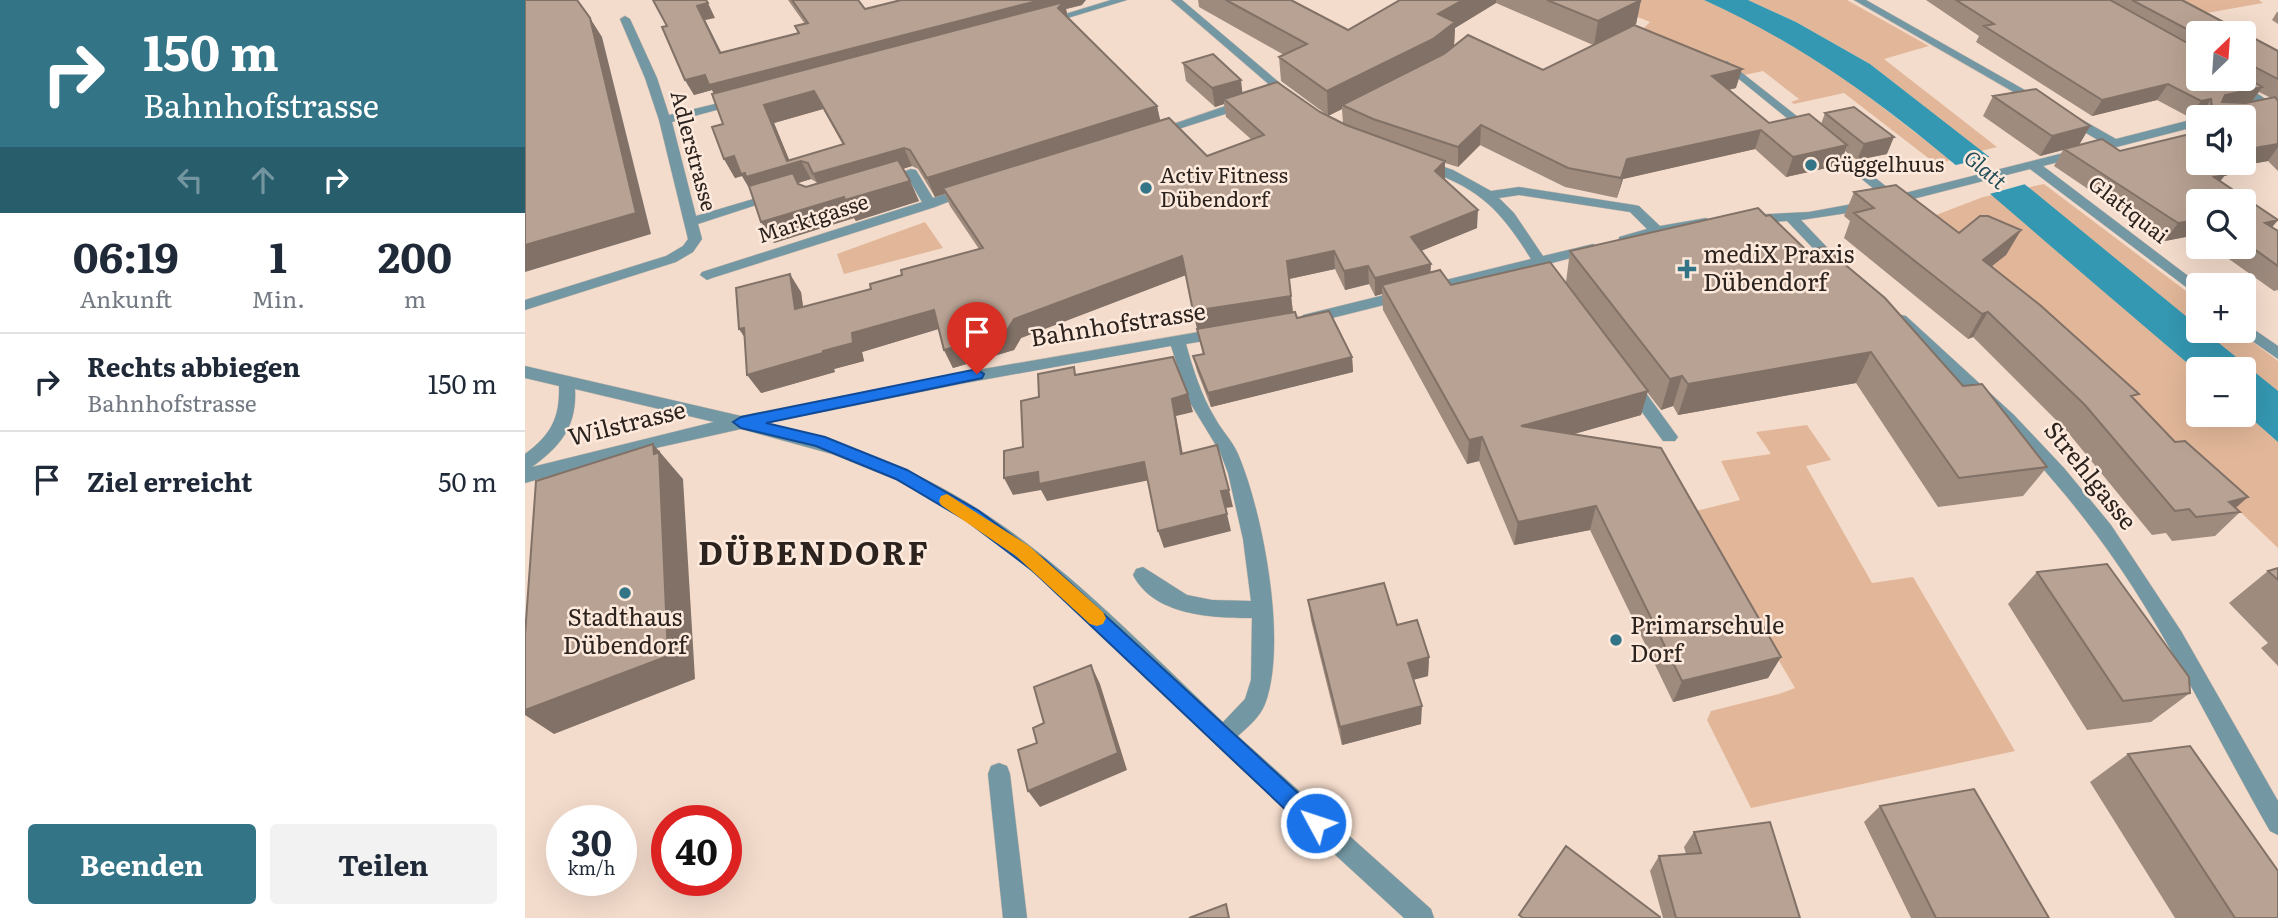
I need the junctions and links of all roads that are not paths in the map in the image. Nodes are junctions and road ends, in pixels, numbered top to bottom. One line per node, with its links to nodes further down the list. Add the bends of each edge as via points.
1 (1122, 0): 5 (street)
2 (1176, 0): 7 (street)
3 (1859, 0): 16 (street)
4 (625, 19): 12 (street, Adlerstrasse)
5 (1028, 26)
6 (1727, 64): 23 (street)
7 (1283, 91): 11 (street); 15 (street)
8 (2245, 91): 10 (street)
9 (754, 99): 12 (street)
10 (2272, 105): 13 (street)
11 (1304, 108)
12 (665, 120): 30 (street, Adlerstrasse)
13 (2278, 123)
14 (2186, 125): 16 (street)
15 (1139, 139)
16 (2113, 143): 18 (street)
17 (1413, 161): 22 (street, via 1462,177)
18 (2026, 165): 23 (street); 35 (street, Glattquai, via 2047,173)
19 (871, 185): 24 (street, Marktgasse, via 911,173)
20 (988, 186): 24 (street, Marktgasse)
21 (786, 193): 30 (street, Marktgasse)
22 (1490, 195): 25 (street, via 1519,191); 32 (street)
23 (1895, 200): 27 (street)
24 (930, 204): 33 (street, Marktgasse)
25 (1634, 209): 26 (street); 31 (street)
26 (1658, 210)
27 (1791, 218): 28 (street); 34 (street)
28 (1741, 219)
29 (1722, 221): 31 (street)
30 (689, 222): 37 (street, Adlerstrasse, via 695,239 671,259)
31 (1657, 231): 32 (street)
32 (1541, 261): 36 (street); 39 (street)
33 (708, 275)
34 (1849, 275)
35 (2186, 282)
36 (1557, 286)
37 (525, 305)
38 (1884, 306): 55 (street, Strehlgasse, via 1997,406 2105,532 2176,640)
39 (1286, 323)
40 (1231, 332): 42 (street, Bahnhofstrasse)
41 (2256, 337): 43 (street)
42 (1177, 340): 47 (street, Bahnhofstrasse, via 1030,364); 52 (street, via 1184,372 1241,483 1251,524)
43 (2278, 354)
44 (1620, 370): 48 (street)
45 (525, 372): 46 (street)
46 (567, 382): 47 (street); 49 (street, via 569,412 562,428)
47 (741, 422): 50 (street, Wilstrasse, via 638,443); 53 (street, via 831,446 902,474 973,516 1032,560)
48 (1669, 437)
49 (525, 463)
50 (525, 476)
51 (1143, 575): 52 (street, via 1158,591 1190,606)
52 (1260, 609): 53 (street, via 1265,647 1260,687 1255,704)
53 (1223, 737): 57 (street)
54 (999, 774): 56 (street)
55 (2278, 823)
56 (1015, 918)
57 (1422, 918)

